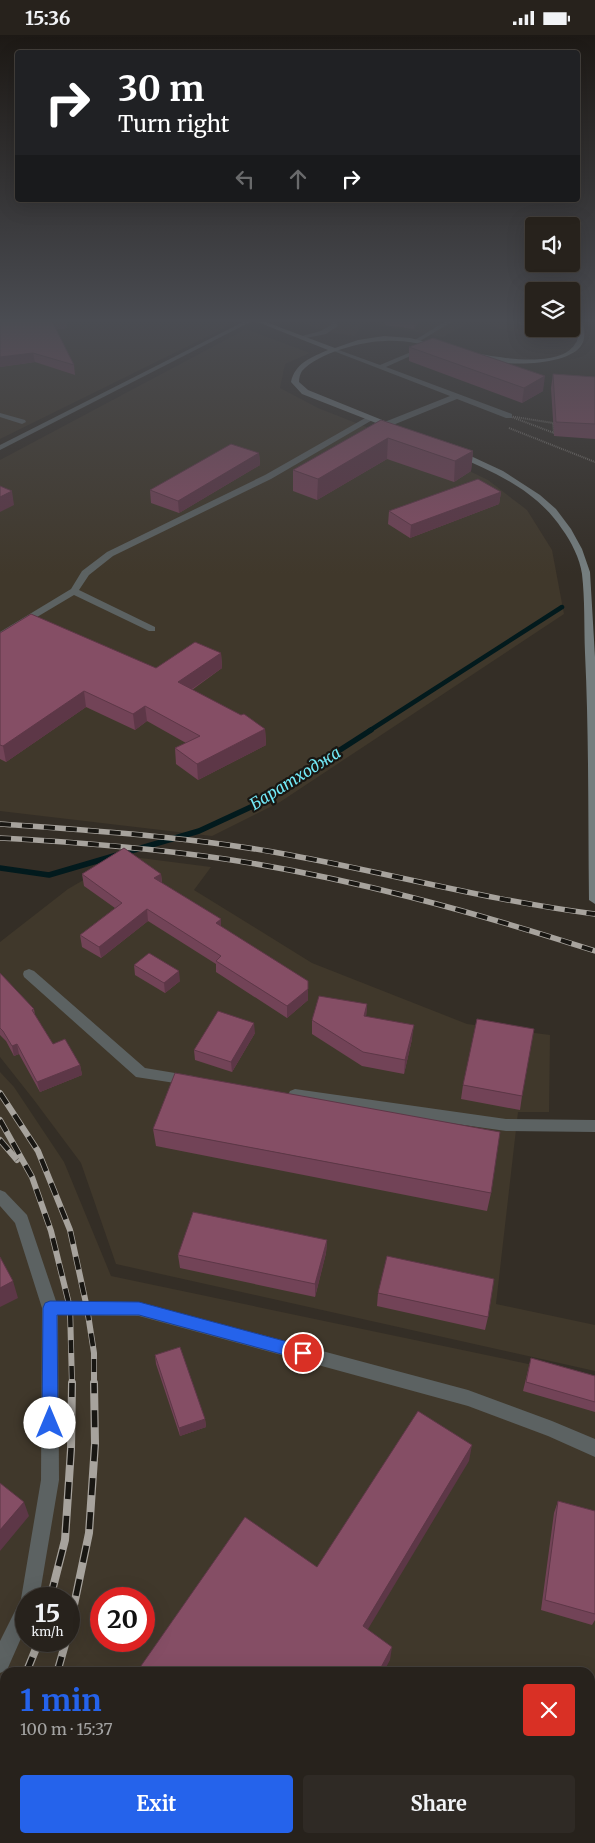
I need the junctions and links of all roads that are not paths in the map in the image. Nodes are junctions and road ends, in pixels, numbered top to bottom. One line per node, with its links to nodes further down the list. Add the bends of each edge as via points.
1 (84, 405): 11 (street)
2 (337, 405): 7 (street)
3 (434, 405): 9 (street)
4 (483, 405): 6 (street)
5 (0, 415): 8 (street)
6 (509, 415)
7 (370, 419): 9 (street); 13 (street, via 268,477 110,554 84,573)
8 (22, 422)
9 (386, 425): 10 (street)
10 (404, 432)
11 (0, 448)
12 (449, 450): 16 (street, via 503,473 536,494 566,526 582,557 586,572 592,697)
13 (74, 591): 14 (street); 15 (street)
14 (152, 629)
15 (0, 636)
16 (595, 900)
17 (29, 973): 18 (street, via 141,1073)
18 (200, 1082)
19 (279, 1093): 20 (street, via 506,1125)
20 (595, 1126)
21 (0, 1196): 22 (street, via 22,1221)
22 (50, 1308): 23 (street, via 139,1309 468,1398); 24 (street, via 50,1480)
23 (595, 1448)
24 (32, 1587)
25 (15, 1630): 26 (street)
26 (0, 1663)

